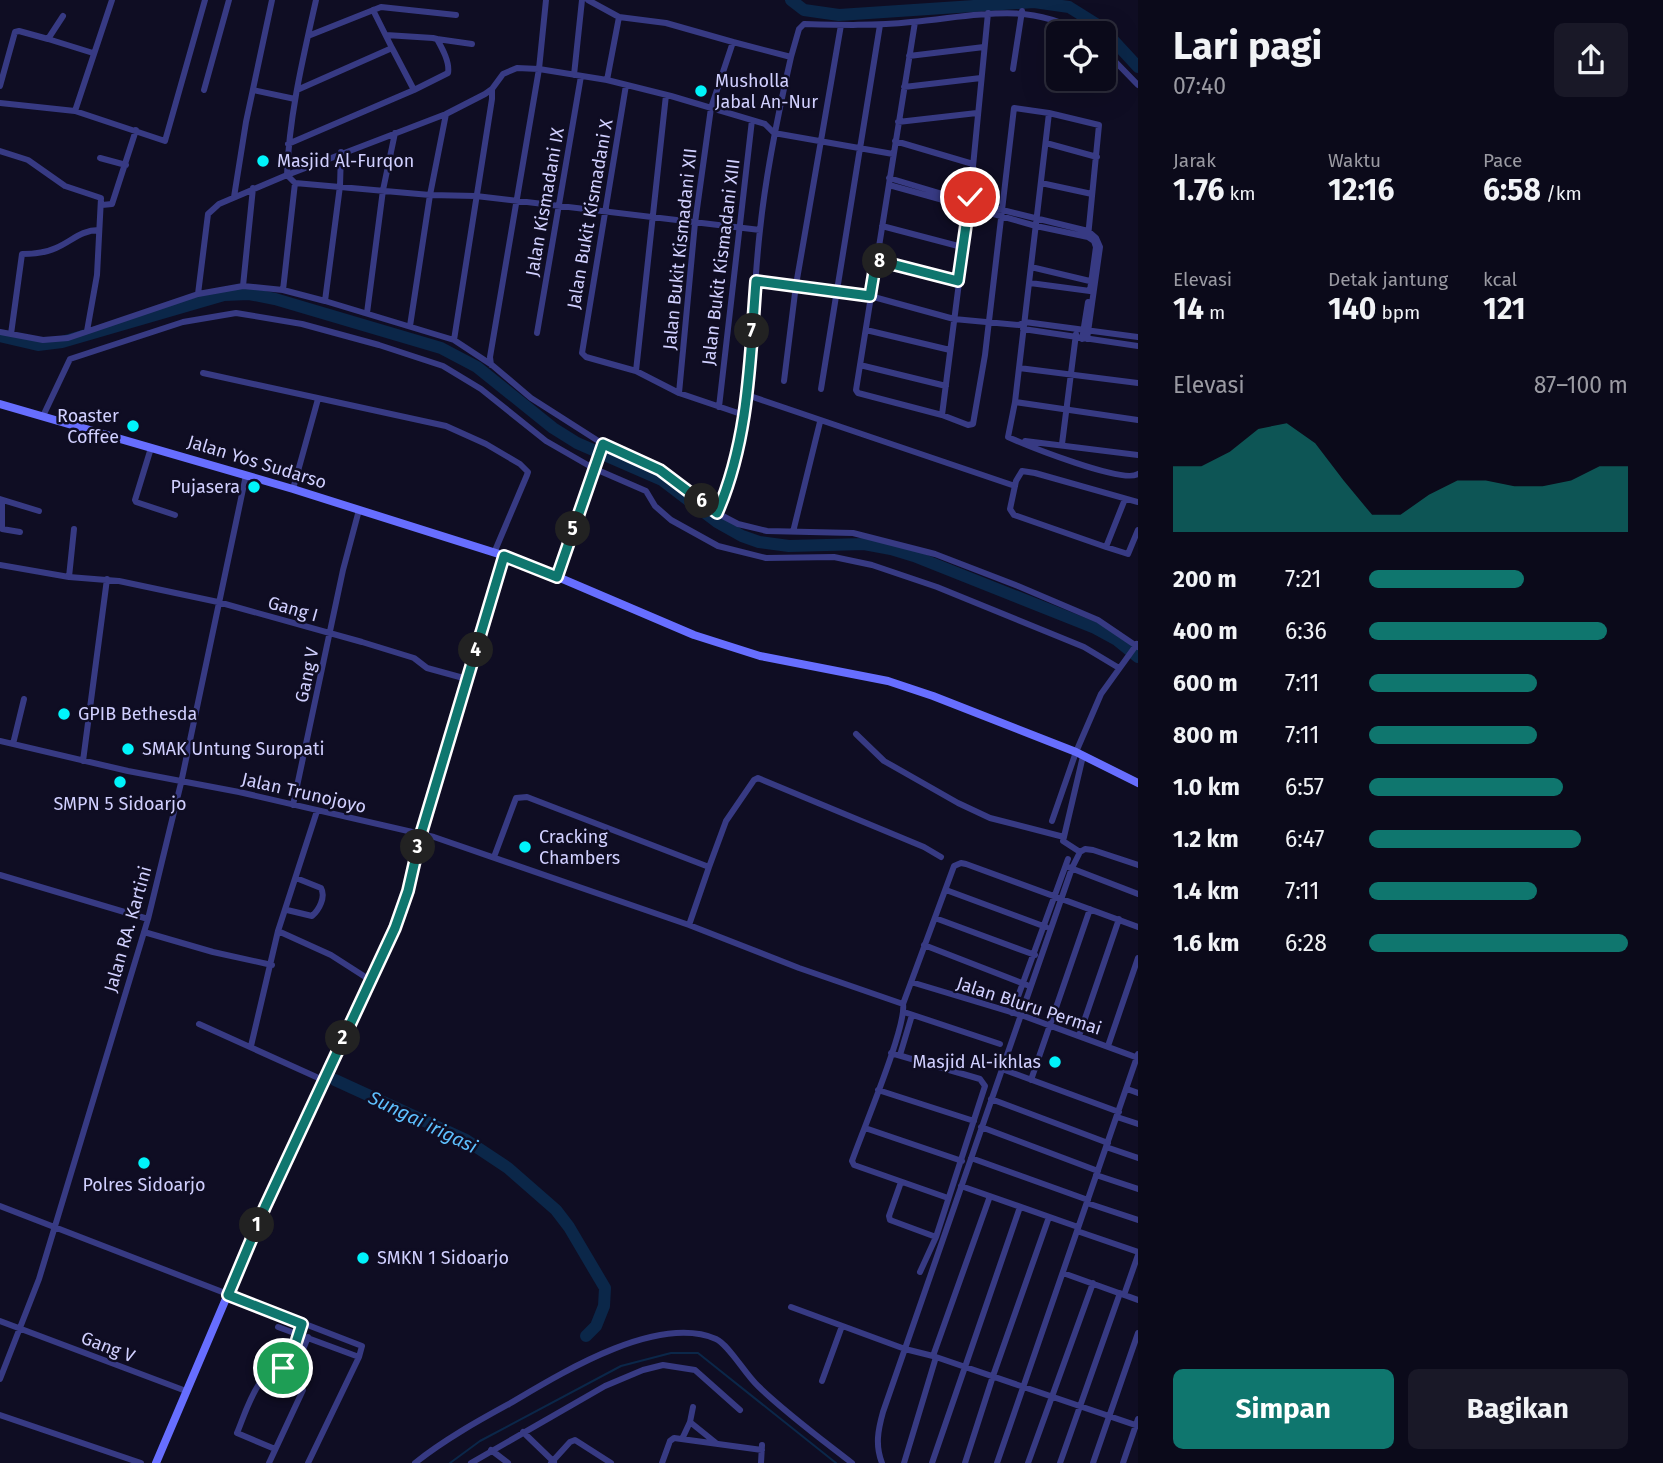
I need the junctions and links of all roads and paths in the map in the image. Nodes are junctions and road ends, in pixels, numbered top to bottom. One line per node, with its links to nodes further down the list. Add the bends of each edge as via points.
1 (112, 0): 27 (street)
2 (205, 0): 55 (street, via 165,141)
3 (229, 0): 41 (street)
4 (272, 0): 42 (street)
5 (316, 0): 20 (street)
6 (546, 0): 31 (street)
7 (582, 0): 33 (street, Jalan Kismadani IX)
8 (588, 0): 14 (street)
9 (373, 10): 12 (street, via 385,7); 19 (street); 20 (street)
10 (1022, 12): 11 (street); 15 (street); 32 (street)
11 (988, 13): 16 (street); 25 (street)
12 (456, 15)
13 (63, 16): 21 (street)
14 (619, 17): 23 (street, via 666,23); 35 (street)
15 (1061, 21)
16 (915, 22): 18 (street); 28 (street)
17 (841, 25): 18 (street); 29 (street, via 801,25); 58 (street)
18 (880, 25): 62 (street)
19 (386, 35): 22 (street); 26 (street)
20 (308, 36): 43 (street)
21 (48, 39): 27 (street); 38 (street, via 15,33)
22 (437, 39): 24 (street); 44 (street, via 448,73)
23 (733, 42): 29 (street); 48 (street, Jalan Bukit Kismadani XII)
24 (472, 44)
25 (984, 47): 28 (street); 34 (street)
26 (392, 48): 43 (street); 44 (street)
27 (93, 53): 49 (street)
28 (909, 56): 39 (street)
29 (791, 57): 57 (street)
30 (1116, 62): 37 (street)
31 (539, 69): 33 (street); 40 (street, via 509,71); 81 (street)
32 (1013, 69)
33 (577, 75): 35 (street); 84 (street, Jalan Kismadani IX)
34 (981, 78): 39 (street); 50 (street)
35 (607, 80): 36 (street)
36 (626, 85): 45 (street); 85 (street, Jalan Bukit Kismadani X)
37 (1138, 85)
38 (0, 86)
39 (904, 87): 54 (street)
40 (492, 89): 52 (street); 79 (street)
41 (204, 90)
42 (253, 90): 46 (street); 80 (street)
43 (297, 90): 46 (street)
44 (414, 90): 61 (street)
45 (666, 95): 48 (street); 87 (street)
46 (295, 99): 61 (street)
47 (0, 103): 49 (street)
48 (710, 108): 53 (street); 88 (street, Jalan Bukit Kismadani XII)
49 (75, 111): 55 (street)
50 (977, 113): 54 (street); 68 (street)
51 (1049, 113): 60 (street); 66 (street, via 1099,125); 86 (street, via 1013,110)
52 (446, 114): 56 (street); 78 (street)
53 (752, 120): 57 (street); 91 (street, Jalan Bukit Kismadani XIII)
54 (898, 122): 59 (street)
55 (136, 130): 69 (street)
56 (395, 133): 64 (street); 76 (street)
57 (774, 133): 58 (street); 93 (street)
58 (819, 141): 62 (street); 102 (street)
59 (895, 141): 65 (street); 68 (street)
60 (1046, 143): 66 (street); 73 (street)
61 (288, 144): 70 (street)
62 (860, 148): 65 (street); 106 (street)
63 (0, 151): 82 (street, via 28,160 65,186 99,196)
64 (341, 152): 70 (street); 74 (street)
65 (893, 154): 71 (street)
66 (1097, 157): 77 (street)
67 (100, 158): 69 (street)
68 (973, 164): 83 (street)
69 (126, 165): 82 (street, via 113,204)
70 (287, 175): 72 (street); 75 (street)
71 (889, 181): 83 (street); 90 (street)
72 (295, 183): 74 (street); 104 (street)
73 (1041, 183): 77 (street); 89 (street)
74 (340, 186): 76 (street); 109 (street)
75 (253, 188): 80 (street); 103 (street)
76 (383, 190): 78 (street); 110 (street)
77 (1092, 194): 94 (street)
78 (430, 195): 79 (street); 113 (street)
79 (476, 196): 81 (street); 123 (street)
80 (234, 198): 107 (street, via 208,214)
81 (515, 201): 84 (street); 126 (street)
82 (102, 205): 92 (street)
83 (969, 205): 86 (street); 95 (street)
84 (558, 206): 85 (street); 119 (street, Jalan Kismadani IX)
85 (606, 211): 87 (street); 129 (street, Jalan Bukit Kismadani X, via 581,348 586,357)
86 (1001, 213): 89 (street); 112 (street)
87 (653, 217): 88 (street); 129 (street)
88 (695, 223): 91 (street); 136 (street, Jalan Bukit Kismadani XII)
89 (1037, 223): 94 (street); 97 (street)
90 (882, 226): 95 (street); 96 (street)
91 (739, 228): 93 (street); 141 (street, Jalan Bukit Kismadani XIII)
92 (99, 230): 118 (street); 120 (street, via 80,233 44,253 19,254)
93 (760, 230): 98 (street)
94 (1088, 234): 100 (street, via 1096,247)
95 (962, 247): 99 (street)
96 (876, 260): 99 (street); 108 (street)
97 (1031, 267): 100 (street); 101 (street)
98 (756, 281): 102 (street); 137 (street)
99 (958, 281): 111 (street)
100 (1093, 282): 105 (street); 115 (street)
101 (1030, 283): 105 (street); 114 (street)
102 (796, 285): 106 (street); 132 (street)
103 (243, 286): 104 (street); 107 (street)
104 (283, 290): 109 (street)
105 (1090, 291): 115 (street)
106 (837, 292): 108 (street); 135 (street)
107 (198, 294): 118 (street)
108 (870, 296): 111 (street); 116 (street)
109 (325, 301): 110 (street)
110 (367, 313): 113 (street)
111 (954, 318): 112 (street); 125 (street)
112 (987, 322): 114 (street); 144 (street, via 973,424)
113 (410, 326): 123 (street)
114 (1023, 326): 115 (street); 122 (street); 128 (street)
115 (1083, 329): 121 (street); 122 (street); 122 (street)
116 (866, 330): 125 (street); 127 (street)
117 (0, 331): 120 (street)
118 (87, 331): 120 (street, via 43,340)
119 (537, 333)
120 (11, 334)
121 (1138, 337)
122 (1082, 339): 124 (street); 131 (street)
123 (454, 340): 126 (street)
124 (1138, 346)
125 (950, 350): 134 (street)
126 (492, 365): 150 (street)
127 (860, 365): 134 (street); 144 (street, via 856,390 862,395)
128 (1019, 368): 131 (street); 139 (street)
129 (636, 371): 136 (street)
130 (203, 373): 138 (street)
131 (1070, 374): 133 (street); 142 (street)
132 (784, 381)
133 (1138, 383)
134 (946, 386): 144 (street)
135 (821, 389)
136 (679, 393): 141 (street)
137 (747, 395): 143 (street); 147 (street)
138 (317, 398): 159 (street); 172 (street, via 446,426 520,464 528,472)
139 (1015, 402): 142 (street); 148 (street, via 1008,438)
140 (0, 404): 145 (main road, Jalan Yos Sudarso)
141 (719, 407): 143 (street)
142 (1066, 409): 146 (street); 149 (street)
143 (744, 415): 165 (street, via 728,487)
144 (942, 415)
145 (43, 416): 152 (main road, Jalan Yos Sudarso); 155 (street, via 70,359 183,323 246,313 302,324 443,366 481,388 533,433)
146 (1138, 420)
147 (820, 422): 158 (street); 170 (street)
148 (1016, 441): 149 (street); 154 (street)
149 (1062, 444): 151 (street)
150 (602, 447): 155 (street); 165 (street, via 660,470)
151 (1077, 447): 153 (street); 154 (street)
152 (151, 448): 157 (main road, Jalan Yos Sudarso); 166 (street, via 135,500)
153 (1138, 455)
154 (1074, 462): 156 (street, via 1123,476)
155 (594, 466): 176 (street); 181 (street, via 646,491 671,520 718,546 766,558 834,558 873,565 937,587)
156 (1138, 474)
157 (246, 475): 159 (main road, Jalan Yos Sudarso); 178 (street, Jalan RA. Kartini)
158 (1015, 486): 161 (street, via 1019,474 1027,472); 171 (street, via 1010,506 1014,515)
159 (293, 489): 163 (main road, Jalan Yos Sudarso)
160 (1, 499): 164 (street); 169 (street, via 2,529)
161 (1125, 499): 162 (street); 171 (street)
162 (1138, 502)
163 (359, 510): 172 (main road, Jalan Yos Sudarso); 179 (street, Gang V)
164 (39, 511)
165 (717, 513): 170 (street, via 752,529)
166 (175, 515)
167 (74, 529): 175 (street)
168 (1138, 530): 171 (street, via 1129,554)
169 (20, 532)
170 (793, 532): 180 (street, via 853,533 935,554 1098,620)
171 (1106, 547)
172 (494, 553): 173 (main road, Jalan Yos Sudarso)
173 (504, 556): 176 (main road, Jalan Yos Sudarso); 182 (main road)
174 (0, 565): 175 (street, Gang I)
175 (69, 577): 177 (street, Gang I)
176 (557, 577): 187 (main road, Jalan Yos Sudarso, via 694,635 760,656 888,681)
177 (107, 579): 178 (street, Gang I); 188 (street)
178 (218, 602): 179 (street, Gang I); 189 (street, Jalan RA. Kartini)
179 (330, 634): 182 (street, Gang I); 191 (street, Gang V)
180 (1137, 646): 181 (street)
181 (1121, 665): 187 (street, via 1101,694)
182 (467, 679): 194 (main road)
183 (24, 699): 186 (street)
184 (856, 734): 195 (street, via 884,761 958,803 990,818)
185 (0, 741): 186 (street, Jalan Trunojoyo)
186 (13, 744): 188 (street, Jalan Trunojoyo)
187 (1079, 754): 190 (main road, Jalan Yos Sudarso); 193 (street); 195 (street)
188 (83, 761): 189 (street, Jalan Trunojoyo)
189 (181, 783): 191 (street, Jalan Trunojoyo); 212 (street, Jalan RA. Kartini)
190 (1138, 783)
191 (293, 805): 192 (street, Jalan Trunojoyo)
192 (317, 811): 194 (street, Jalan Trunojoyo); 204 (street)
193 (1052, 821)
194 (421, 834): 197 (street, Jalan Trunojoyo); 223 (main road, via 404,903)
195 (1064, 837): 196 (street, via 1066,844)
196 (1080, 852): 200 (street, via 1093,850); 202 (street)
197 (494, 857): 201 (street, via 513,804 522,796); 214 (street, Jalan Trunojoyo)
198 (941, 858): 201 (street, via 758,778 726,821)
199 (1068, 859): 202 (street)
200 (1138, 865)
201 (709, 867): 214 (street)
202 (1068, 867): 206 (street); 207 (street); 208 (street)
203 (0, 875): 212 (street)
204 (296, 878): 210 (street); 210 (street, via 321,888 322,899 312,916)
205 (946, 890): 207 (street, via 954,866 961,863); 211 (street); 216 (street)
206 (1138, 894)
207 (1054, 896): 208 (street); 216 (street)
208 (1062, 899): 209 (street); 216 (street)
209 (1090, 909): 213 (street); 231 (street)
210 (287, 910): 217 (street)
211 (935, 918): 219 (street); 220 (street)
212 (148, 919): 218 (street, Jalan RA. Kartini)
213 (1119, 919): 215 (street); 232 (street)
214 (689, 925): 226 (street, Jalan Trunojoyo)
215 (1138, 927)
216 (1048, 928): 220 (street)
217 (278, 931): 222 (street); 223 (street, via 331,955)
218 (144, 932): 222 (street); 266 (street, Jalan RA. Kartini)
219 (924, 945): 224 (street); 225 (street)
220 (1037, 956): 225 (street)
221 (1138, 958): 235 (street)
222 (272, 965): 234 (street)
223 (370, 980): 240 (main road)
224 (911, 982): 226 (street); 228 (street, Jalan Bluru Permai)
225 (1027, 985): 228 (street); 229 (street)
226 (903, 1004): 227 (street)
227 (908, 1013): 233 (street); 236 (street); 237 (street)
228 (1012, 1013): 229 (street, Jalan Bluru Permai)
229 (1021, 1015): 231 (street, Jalan Bluru Permai); 239 (street)
230 (200, 1024): 234 (street)
231 (1050, 1025): 232 (street, Jalan Bluru Permai); 241 (street)
232 (1079, 1036): 235 (street, Jalan Bluru Permai)
233 (1000, 1044)
234 (251, 1046): 240 (street)
235 (1108, 1046): 238 (street, Jalan Bluru Permai)
236 (891, 1053): 237 (street); 243 (street)
237 (900, 1055): 247 (street, via 984,1082)
238 (1138, 1056): 242 (street)
239 (1002, 1069): 241 (street); 245 (street)
240 (323, 1080): 274 (main road)
241 (1031, 1080): 246 (street)
242 (1127, 1089): 244 (street); 246 (street)
243 (878, 1090): 247 (street); 250 (street)
244 (1138, 1093)
245 (991, 1099): 249 (street); 251 (street)
246 (1118, 1114): 248 (street); 251 (street)
247 (974, 1121): 254 (street)
248 (1138, 1124)
249 (981, 1127): 252 (street); 255 (street)
250 (865, 1128): 254 (street); 256 (street, via 853,1163)
251 (1107, 1145): 253 (street); 255 (street)
252 (971, 1158): 257 (street); 261 (street)
253 (1138, 1158)
254 (961, 1161): 260 (street)
255 (1097, 1173): 258 (street); 261 (street)
256 (901, 1182): 260 (street); 268 (street, via 890,1220)
257 (961, 1186): 259 (street); 286 (street)
258 (1138, 1189)
259 (990, 1196): 263 (street); 287 (street)
260 (948, 1198): 268 (street)
261 (1087, 1201): 265 (street); 267 (street)
262 (0, 1206): 266 (street)
263 (1020, 1207): 264 (street); 289 (street)
264 (1049, 1217): 267 (street); 292 (street)
265 (1138, 1220)
266 (54, 1227): 274 (street); 282 (street, Jalan RA. Kartini)
267 (1078, 1229): 269 (street); 271 (street)
268 (936, 1237): 270 (street)
269 (1138, 1253): 273 (street)
270 (920, 1272)
271 (1063, 1273): 272 (street); 295 (street)
272 (1093, 1283): 273 (street); 297 (street)
273 (1122, 1294): 275 (street); 298 (street)
274 (228, 1295): 278 (street); 296 (main road)
275 (1138, 1300)
276 (791, 1307): 279 (street)
277 (0, 1321): 282 (street, Gang V)
278 (302, 1324): 281 (street); 284 (street)
279 (842, 1326): 286 (street); 294 (street)
280 (278, 1327): 284 (street)
281 (312, 1328): 285 (street); 288 (street, via 362,1346)
282 (21, 1329): 293 (street, Jalan RA. Kartini); 296 (street, Gang V)
283 (1138, 1333): 302 (street)
284 (298, 1335): 285 (street); 290 (street)
285 (307, 1339): 288 (street); 291 (street)
286 (905, 1349): 287 (street); 323 (street, via 879,1426 877,1451)
287 (935, 1356): 289 (street); 324 (street)
288 (359, 1357): 315 (street)
289 (964, 1366): 292 (street); 325 (street)
290 (283, 1368): 291 (street); 308 (street, via 272,1370 261,1380 237,1433)
291 (295, 1374): 308 (street, via 303,1390)
292 (993, 1376): 295 (street); 326 (street)
293 (0, 1379)
294 (822, 1381)
295 (1023, 1387): 297 (street); 327 (street)
296 (186, 1391): 313 (main road)
297 (1051, 1396): 298 (street); 328 (street)
298 (1080, 1406): 302 (street); 329 (street)
299 (693, 1407): 303 (street)
300 (740, 1410): 305 (street, via 695,1370 663,1365 605,1386)
301 (0, 1415): 312 (street)
302 (1108, 1416): 304 (street); 330 (street)
303 (690, 1422): 306 (street); 307 (street)
304 (1137, 1423): 331 (street)
305 (523, 1432): 309 (street); 311 (street)
306 (683, 1437): 307 (street); 320 (street, via 670,1441)
307 (717, 1444): 321 (street, via 762,1447)
308 (275, 1449): 314 (street)
309 (491, 1450): 317 (street); 318 (street)
310 (601, 1461): 311 (street, via 575,1440); 319 (street)
311 (553, 1462)
312 (141, 1463)
313 (156, 1463)
314 (269, 1463)
315 (308, 1463)
316 (415, 1463): 322 (street, via 464,1429 597,1355 655,1336 680,1333 723,1343 758,1387)
317 (471, 1463)
318 (508, 1463)
319 (611, 1463)
320 (662, 1463)
321 (761, 1463)
322 (852, 1463)
323 (882, 1463)
324 (904, 1463)
325 (932, 1463)
326 (965, 1463)
327 (997, 1463)
328 (1028, 1463)
329 (1060, 1463)
330 (1093, 1463)
331 (1124, 1463)

